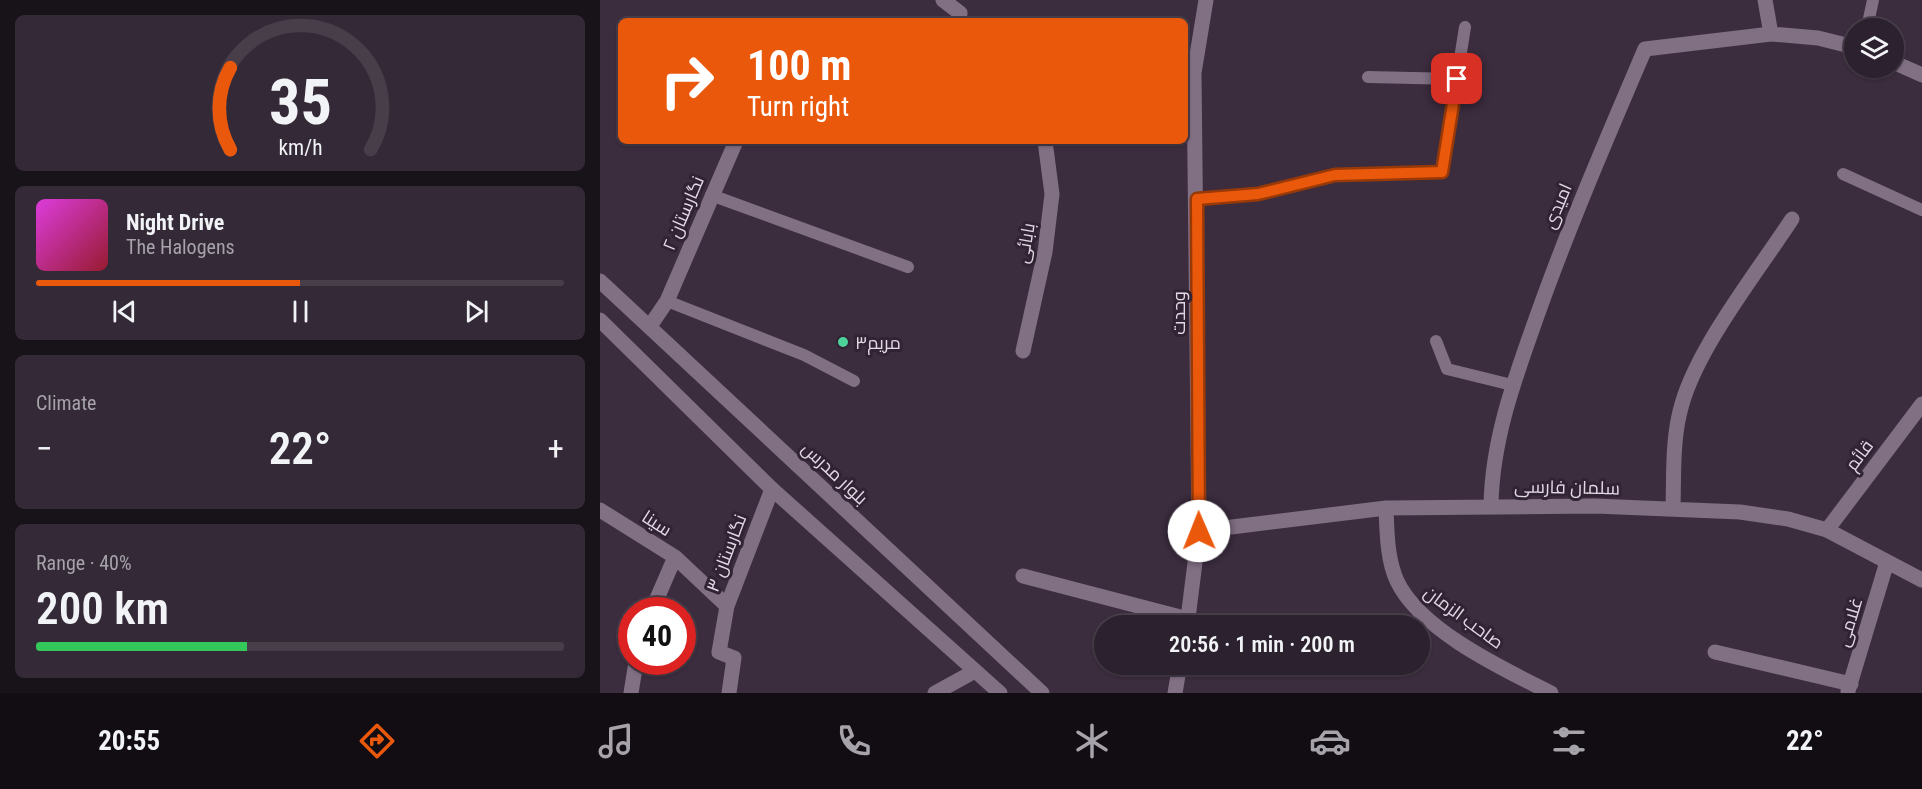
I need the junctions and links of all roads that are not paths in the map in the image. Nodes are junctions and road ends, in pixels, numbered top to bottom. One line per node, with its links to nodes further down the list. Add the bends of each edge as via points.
1 (943, 0): 5 (street, via 960,13)
2 (1206, 0): 18 (street, وحدت, via 1194,73)
3 (1765, 0): 8 (street)
4 (1873, 0): 6 (lane)
5 (959, 18)
6 (1869, 18)
7 (1465, 27): 13 (lane)
8 (1771, 34): 9 (street); 29 (street, امیدی, via 1645,49 1563,242)
9 (1844, 44)
10 (1904, 67): 11 (street)
11 (1922, 75)
12 (1368, 77): 13 (lane)
13 (1457, 79): 18 (lane, via 1442,172 1335,175 1258,194)
14 (734, 144): 17 (street, نگارستان ۲)
15 (1045, 144): 27 (street, بابائی, via 1052,194 1045,252)
16 (1843, 174): 19 (lane)
17 (711, 195): 21 (lane); 23 (street, نگارستان ۲)
18 (1197, 199): 37 (street, وحدت)
19 (1922, 210)
20 (1792, 219): 34 (street, via 1706,350 1682,402 1676,434)
21 (908, 267)
22 (600, 281): 25 (street, بلوار مدرس)
23 (667, 301): 25 (street, نگارستان ۲); 28 (lane, via 804,355)
24 (600, 320): 31 (street)
25 (650, 326): 55 (street, بلوار مدرس)
26 (1436, 341): 29 (lane, via 1448,369)
27 (1023, 351)
28 (854, 381)
29 (1512, 385): 32 (street, امیدی, via 1494,455)
30 (1922, 404): 36 (street, قائم)
31 (772, 489): 43 (street, نگارستان ۳); 47 (street)
32 (1491, 506): 33 (street, سلمان فارسی); 34 (street, سلمان فارسی)
33 (1386, 508): 37 (street, سلمان فارسی); 57 (street, صاحب الزمان, via 1390,556 1396,579 1407,598 1480,657)
34 (1673, 508): 36 (street, سلمان فارسی, via 1766,515)
35 (600, 510): 38 (street, سینا)
36 (1827, 530): 39 (street, سلمان فارسی)
37 (1199, 531): 45 (street, وحدت)
38 (675, 557): 42 (street, سینا); 43 (street)
39 (1887, 562): 41 (street, سلمان فارسی); 50 (street, غلامی)
40 (1023, 576): 44 (street)
41 (1922, 580)
42 (658, 597)
43 (727, 606): 52 (street, نگارستان ۳, via 719,652 734,658)
44 (1163, 615)
45 (1189, 615)
46 (1715, 652): 50 (street)
47 (975, 671): 53 (street); 54 (street)
48 (634, 675): 51 (street)
49 (1178, 675): 56 (street)
50 (1849, 688)
51 (631, 693)
52 (729, 693)
53 (935, 693)
54 (1000, 693)
55 (1042, 693)
56 (1175, 693)
57 (1551, 693)

